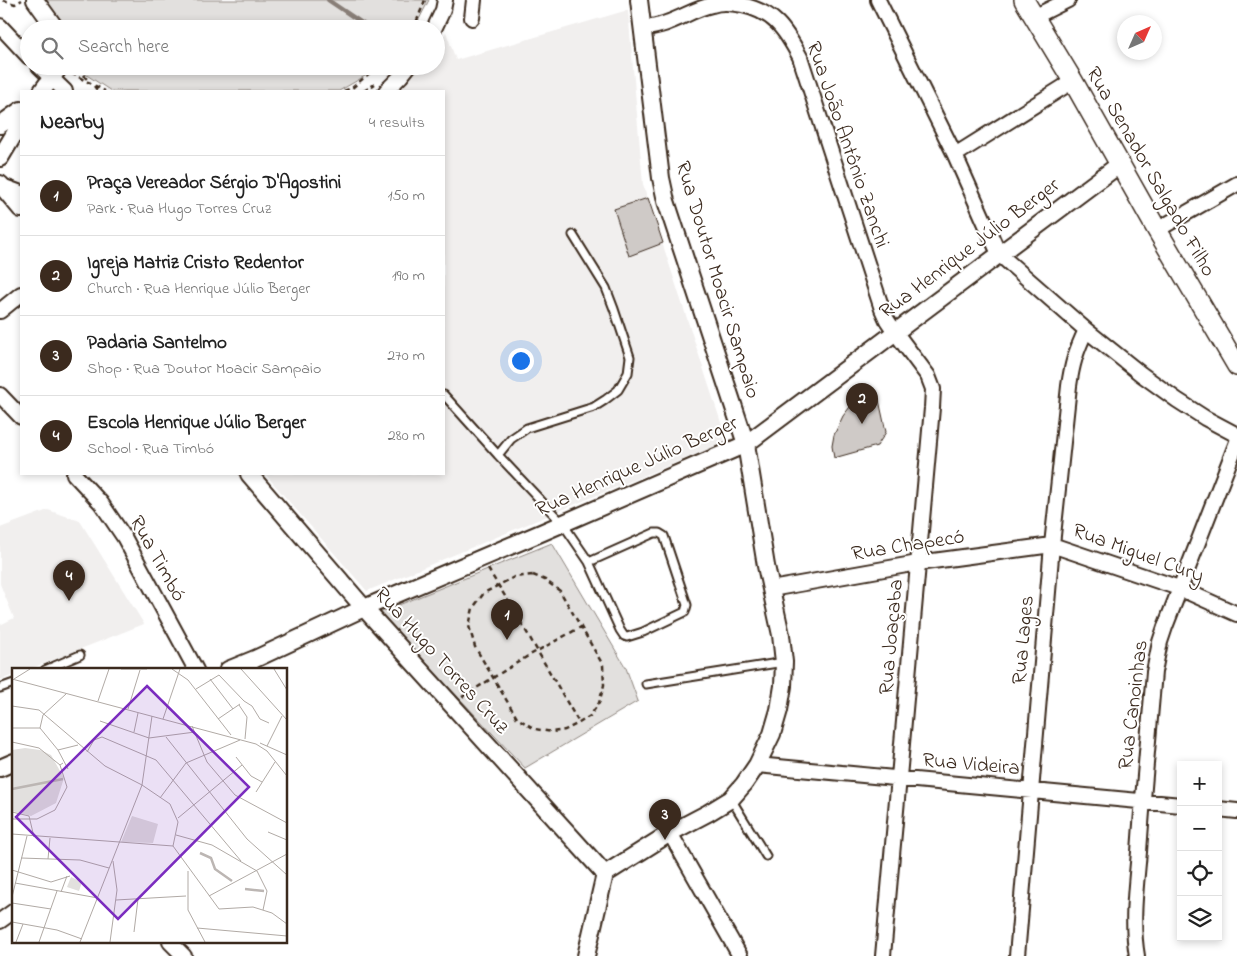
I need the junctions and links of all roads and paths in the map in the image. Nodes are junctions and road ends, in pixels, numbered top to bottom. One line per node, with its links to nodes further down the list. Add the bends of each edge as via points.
1 (3, 0): 2 (path, via 15,4)
2 (22, 0)
3 (35, 0): 13 (street)
4 (424, 0): 14 (path)
5 (445, 0): 15 (street)
6 (474, 0): 12 (street)
7 (639, 0): 17 (street, Rua Doutor Moacir Sampaio)
8 (878, 0): 33 (street)
9 (1024, 0): 11 (main road, Rua Senador Salgado Filho)
10 (1068, 0): 11 (street)
11 (1034, 17): 24 (main road, Rua Senador Salgado Filho)
12 (472, 18)
13 (49, 20)
14 (417, 20)
15 (438, 20)
16 (0, 26): 18 (street)
17 (642, 28): 46 (street, Rua João Antônio Zanchi, via 660,25 711,5 735,3 762,11 783,30 800,57 878,301); 53 (street, Rua Doutor Moacir Sampaio, via 664,194)
18 (20, 47)
19 (75, 75): 27 (path)
20 (85, 75): 26 (path)
21 (367, 75): 28 (path)
22 (402, 75): 29 (street)
23 (53, 76): 25 (street)
24 (1073, 81): 33 (street); 35 (main road, Rua Senador Salgado Filho)
25 (64, 90)
26 (97, 90)
27 (103, 90)
28 (347, 90)
29 (387, 90)
30 (20, 111): 31 (street)
31 (0, 125)
32 (20, 126): 34 (street)
33 (955, 155): 42 (street)
34 (0, 158)
35 (1120, 164): 40 (main road, Rua Senador Salgado Filho); 42 (street, Rua Henrique Júlio Berger)
36 (1237, 184): 40 (street)
37 (1, 185): 38 (street); 39 (street)
38 (20, 193)
39 (20, 208)
40 (1157, 230): 47 (main road, Rua Senador Salgado Filho)
41 (573, 235): 54 (lane, via 606,288 630,357 628,373 618,390 594,407 527,428 511,439)
42 (999, 254): 45 (street); 46 (street, Rua Henrique Júlio Berger)
43 (20, 295): 44 (street)
44 (0, 311)
45 (1086, 330): 51 (street, via 1177,400); 58 (street, Rua Lages, via 1072,366)
46 (895, 332): 53 (street, Rua Henrique Júlio Berger); 60 (street, Rua Joaçaba, via 928,376 933,389)
47 (1237, 366)
48 (0, 395): 50 (street)
49 (445, 395): 54 (lane)
50 (20, 417)
51 (1237, 435)
52 (1237, 442): 63 (street, Rua Canoinhas)
53 (746, 444): 57 (street, Rua Henrique Júlio Berger); 64 (street, Rua Doutor Moacir Sampaio)
54 (498, 455): 57 (lane)
55 (75, 475): 73 (street, Rua Timbó, via 101,503 124,537)
56 (250, 475): 65 (street, Rua Hugo Torres Cruz)
57 (563, 524): 59 (lane); 65 (street, Rua Henrique Júlio Berger)
58 (1052, 545): 60 (street, Rua Chapecó); 63 (street, Rua Miguel Cury); 83 (street, Rua Lages)
59 (589, 562): 59 (lane, via 624,636 643,632 685,612 687,606 664,536 659,533)
60 (918, 563): 64 (street, Rua Chapecó); 82 (street, Rua Joaçaba)
61 (486, 565): 62 (path)
62 (498, 585): 67 (path, via 514,577 533,575 545,580 560,591); 68 (path); 75 (path, via 484,593 472,608 469,626 475,647)
63 (1179, 588): 66 (street, Rua Miguel Cury); 85 (street, Rua Canoinhas, via 1164,627 1154,672)
64 (771, 589): 70 (street, Rua Doutor Moacir Sampaio)
65 (364, 608): 71 (street, Rua Henrique Júlio Berger); 79 (street, Rua Hugo Torres Cruz)
66 (1237, 614)
67 (581, 627): 68 (path); 80 (path, via 603,665 604,685 599,703)
68 (537, 651): 75 (path); 80 (path)
69 (80, 655): 72 (lane)
70 (784, 662): 77 (lane); 81 (street, Rua Doutor Moacir Sampaio, via 779,710)
71 (251, 664): 74 (street, Rua Henrique Júlio Berger)
72 (50, 668)
73 (195, 668)
74 (236, 668)
75 (493, 678): 79 (path); 80 (path, via 517,718 535,729 552,732)
76 (12, 684): 78 (lane)
77 (646, 684)
78 (0, 688)
79 (451, 704): 91 (street, Rua Hugo Torres Cruz)
80 (579, 724)
81 (757, 765): 82 (street, Rua Videira); 84 (street, Rua Doutor Moacir Sampaio)
82 (900, 779): 83 (street, Rua Videira); 98 (street, Rua Joaçaba)
83 (1031, 791): 85 (street, Rua Videira); 99 (street, Rua Lages)
84 (731, 799): 89 (street, Rua Doutor Moacir Sampaio); 90 (lane)
85 (1142, 802): 86 (street, Rua Videira); 100 (street, Rua Canoinhas, via 1135,904)
86 (1177, 805)
87 (1222, 809): 88 (street)
88 (1237, 810)
89 (670, 833): 91 (street, Rua Doutor Moacir Sampaio); 97 (street)
90 (766, 856)
91 (605, 874): 96 (street)
92 (12, 912): 93 (street)
93 (0, 921)
94 (172, 944): 95 (street)
95 (184, 956)
96 (586, 956)
97 (740, 956)
98 (883, 956)
99 (1017, 956)
100 (1138, 956)

